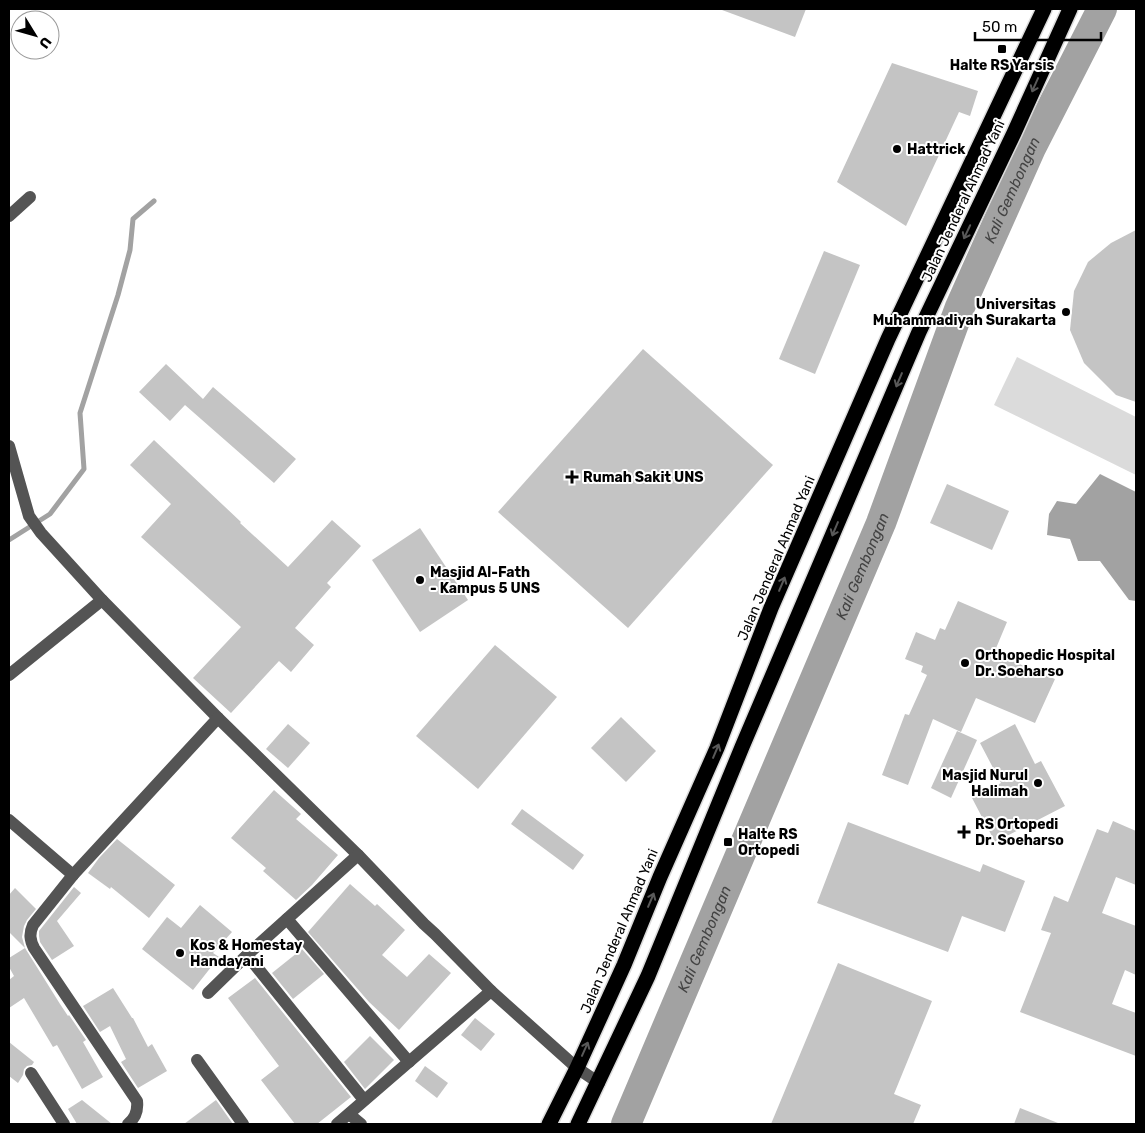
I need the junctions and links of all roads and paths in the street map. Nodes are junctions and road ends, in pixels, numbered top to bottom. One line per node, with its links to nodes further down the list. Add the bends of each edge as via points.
1 (1044, 9): 7 (highway, Jalan Jenderal Ahmad Yani, one-way to 1, via 892,331)
2 (1070, 9): 8 (highway, Jalan Jenderal Ahmad Yani, one-way to 8, via 919,332)
3 (30, 197): 4 (street)
4 (9, 216)
5 (9, 446): 6 (street, via 29,516)
6 (102, 600): 9 (street); 10 (street)
7 (771, 608): 8 (highway); 20 (highway, Jalan Jenderal Ahmad Yani, one-way to 7, via 717,748)
8 (797, 618): 22 (highway, Jalan Jenderal Ahmad Yani, via 648,976)
9 (9, 674)
10 (218, 718): 12 (street); 13 (street)
11 (9, 820): 13 (street)
12 (358, 855): 14 (street); 16 (street)
13 (73, 876): 26 (street, via 33,925 30,940 137,1101 135,1116)
14 (287, 919): 15 (street); 19 (street)
15 (247, 955): 17 (street); 23 (street)
16 (491, 991): 19 (street); 20 (street)
17 (208, 993)
18 (197, 1060): 27 (street)
19 (409, 1062): 23 (street)
20 (577, 1068): 22 (street); 30 (highway, Jalan Jenderal Ahmad Yani)
21 (32, 1073): 25 (street)
22 (599, 1083): 31 (highway, Jalan Jenderal Ahmad Yani)
23 (364, 1100): 24 (street)
24 (349, 1114): 28 (street); 29 (street)
25 (64, 1124)
26 (128, 1124)
27 (243, 1124)
28 (337, 1124)
29 (361, 1124)
30 (549, 1124)
31 (578, 1124)

